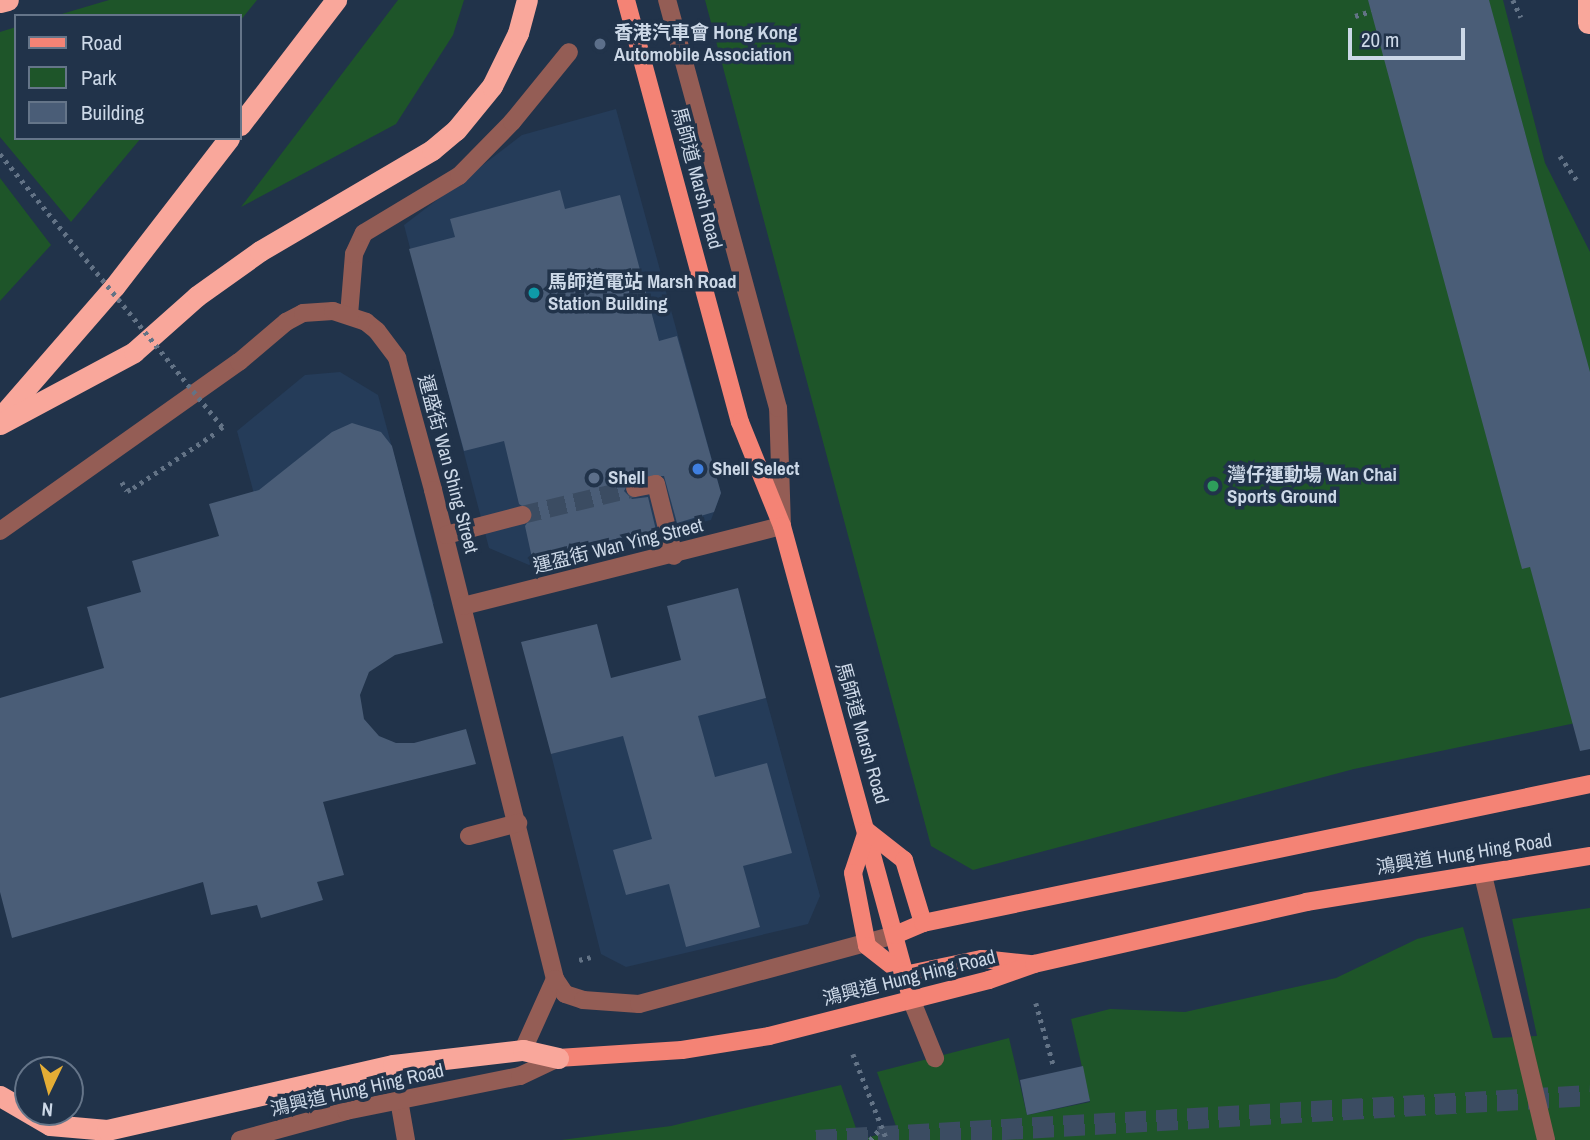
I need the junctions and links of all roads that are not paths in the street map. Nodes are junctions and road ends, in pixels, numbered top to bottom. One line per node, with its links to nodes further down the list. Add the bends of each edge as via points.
1 (8, 0): 8 (highway)
2 (336, 0): 11 (highway)
3 (527, 0): 15 (highway, via 507,58 474,112 432,150 260,251 197,296 134,352)
4 (626, 0): 18 (main road, 馬師道 Marsh Road, via 740,422)
5 (667, 0): 18 (street, 馬師道 Marsh Road, via 778,408)
6 (1581, 0): 9 (main road)
7 (1588, 0): 9 (highway)
8 (0, 2)
9 (1589, 25)
10 (569, 52): 13 (street, via 512,122 459,176 364,233 354,254)
11 (242, 122)
12 (227, 140): 14 (highway, via 114,287)
13 (349, 315): 19 (street, 運盛街 Wan Shing Street, via 312,312 286,322 239,362); 20 (street, 運盛街 Wan Shing Street, via 377,331 397,358)
14 (0, 418)
15 (0, 424)
16 (635, 488): 21 (street, via 656,484)
17 (522, 515): 20 (street)
18 (782, 526): 21 (street, 運盈街 Wan Ying Street); 25 (main road, 馬師道 Marsh Road)
19 (0, 531)
20 (446, 535): 22 (street, 運盛街 Wan Shing Street)
21 (674, 556): 22 (street, 運盈街 Wan Ying Street)
22 (463, 606): 24 (street, 運盛街 Wan Shing Street)
23 (1590, 784): 29 (main road, 鴻興道 Hung Hing Road)
24 (517, 823): 26 (street); 34 (street, 運盛街 Wan Shing Street)
25 (867, 831): 29 (main road, via 904,860); 30 (main road, 馬師道 Marsh Road); 31 (main road, 馬師道 Marsh Road, via 853,873)
26 (469, 836)
27 (1590, 856): 28 (main road, 鴻興道 Hung Hing Road)
28 (1483, 874): 32 (main road, 鴻興道 Hung Hing Road, via 1306,902); 43 (street)
29 (923, 923): 30 (main road, 鴻興道 Hung Hing Road)
30 (895, 934): 31 (street, 鴻興道 Hung Hing Road); 33 (main road, 馬師道 Marsh Road)
31 (866, 946): 33 (main road); 34 (street, 鴻興道 Hung Hing Road, via 639,1004 583,1000 565,994)
32 (1034, 964): 33 (main road, via 982,959); 35 (main road, 鴻興道 Hung Hing Road)
33 (904, 975): 35 (main road, 馬師道 Marsh Road)
34 (555, 979): 36 (street)
35 (911, 999): 37 (main road, 鴻興道 Hung Hing Road, via 726,1044); 38 (street)
36 (523, 1050): 37 (highway); 39 (highway, via 393,1065 107,1129 50,1125)
37 (558, 1058): 40 (street, 鴻興道 Hung Hing Road, via 520,1076)
38 (934, 1058)
39 (0, 1096)
40 (399, 1100): 41 (street, 鴻興道 Hung Hing Road); 42 (street)
41 (240, 1140)
42 (405, 1140)
43 (1546, 1140)

